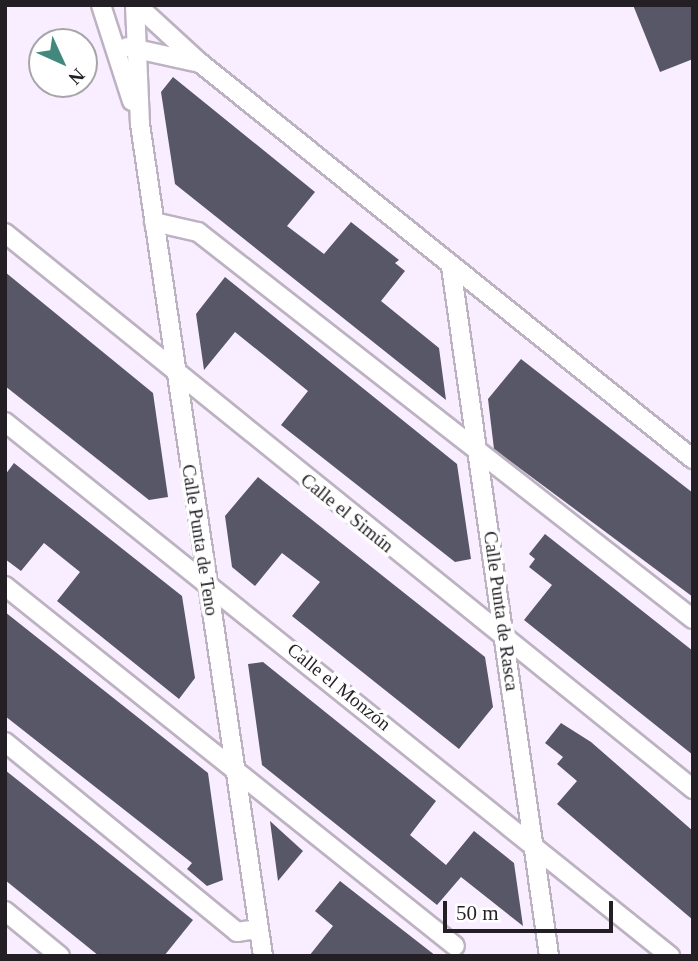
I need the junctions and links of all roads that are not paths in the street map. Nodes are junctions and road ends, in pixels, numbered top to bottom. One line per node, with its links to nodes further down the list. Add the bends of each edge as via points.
1 (136, 5): 3 (street, Calle Punta de Teno); 4 (street)
2 (102, 8): 3 (street); 5 (street, Calle Punta de Teno)
3 (135, 51): 4 (street); 5 (street, Calle Punta de Teno)
4 (199, 62): 8 (street)
5 (140, 124): 6 (street, Calle Punta de Teno)
6 (153, 222): 9 (street, Calle Punta de Teno); 11 (street, via 169,221 198,232)
7 (5, 233): 9 (street, Calle el Simún)
8 (451, 267): 11 (street, Calle Punta de Rasca); 12 (street)
9 (176, 374): 13 (street, Calle Punta de Teno); 16 (street, Calle el Simún)
10 (5, 422): 13 (street, Calle el Monzón)
11 (478, 446): 15 (street); 16 (street, Calle Punta de Rasca)
12 (693, 459)
13 (206, 581): 18 (street, Calle Punta de Teno); 20 (street, Calle el Monzón)
14 (5, 586): 18 (street)
15 (693, 619)
16 (505, 641): 19 (street, Calle el Simún); 20 (street, Calle Punta de Rasca)
17 (5, 741): 22 (street, via 237,932)
18 (237, 773): 22 (street, Calle Punta de Teno); 23 (street)
19 (693, 789)
20 (533, 842): 26 (street, Calle Punta de Rasca); 27 (street, Calle el Monzón)
21 (5, 911): 24 (street)
22 (259, 929): 25 (street, Calle Punta de Teno)
23 (455, 946)
24 (60, 956)
25 (263, 956)
26 (549, 956)
27 (670, 956)

